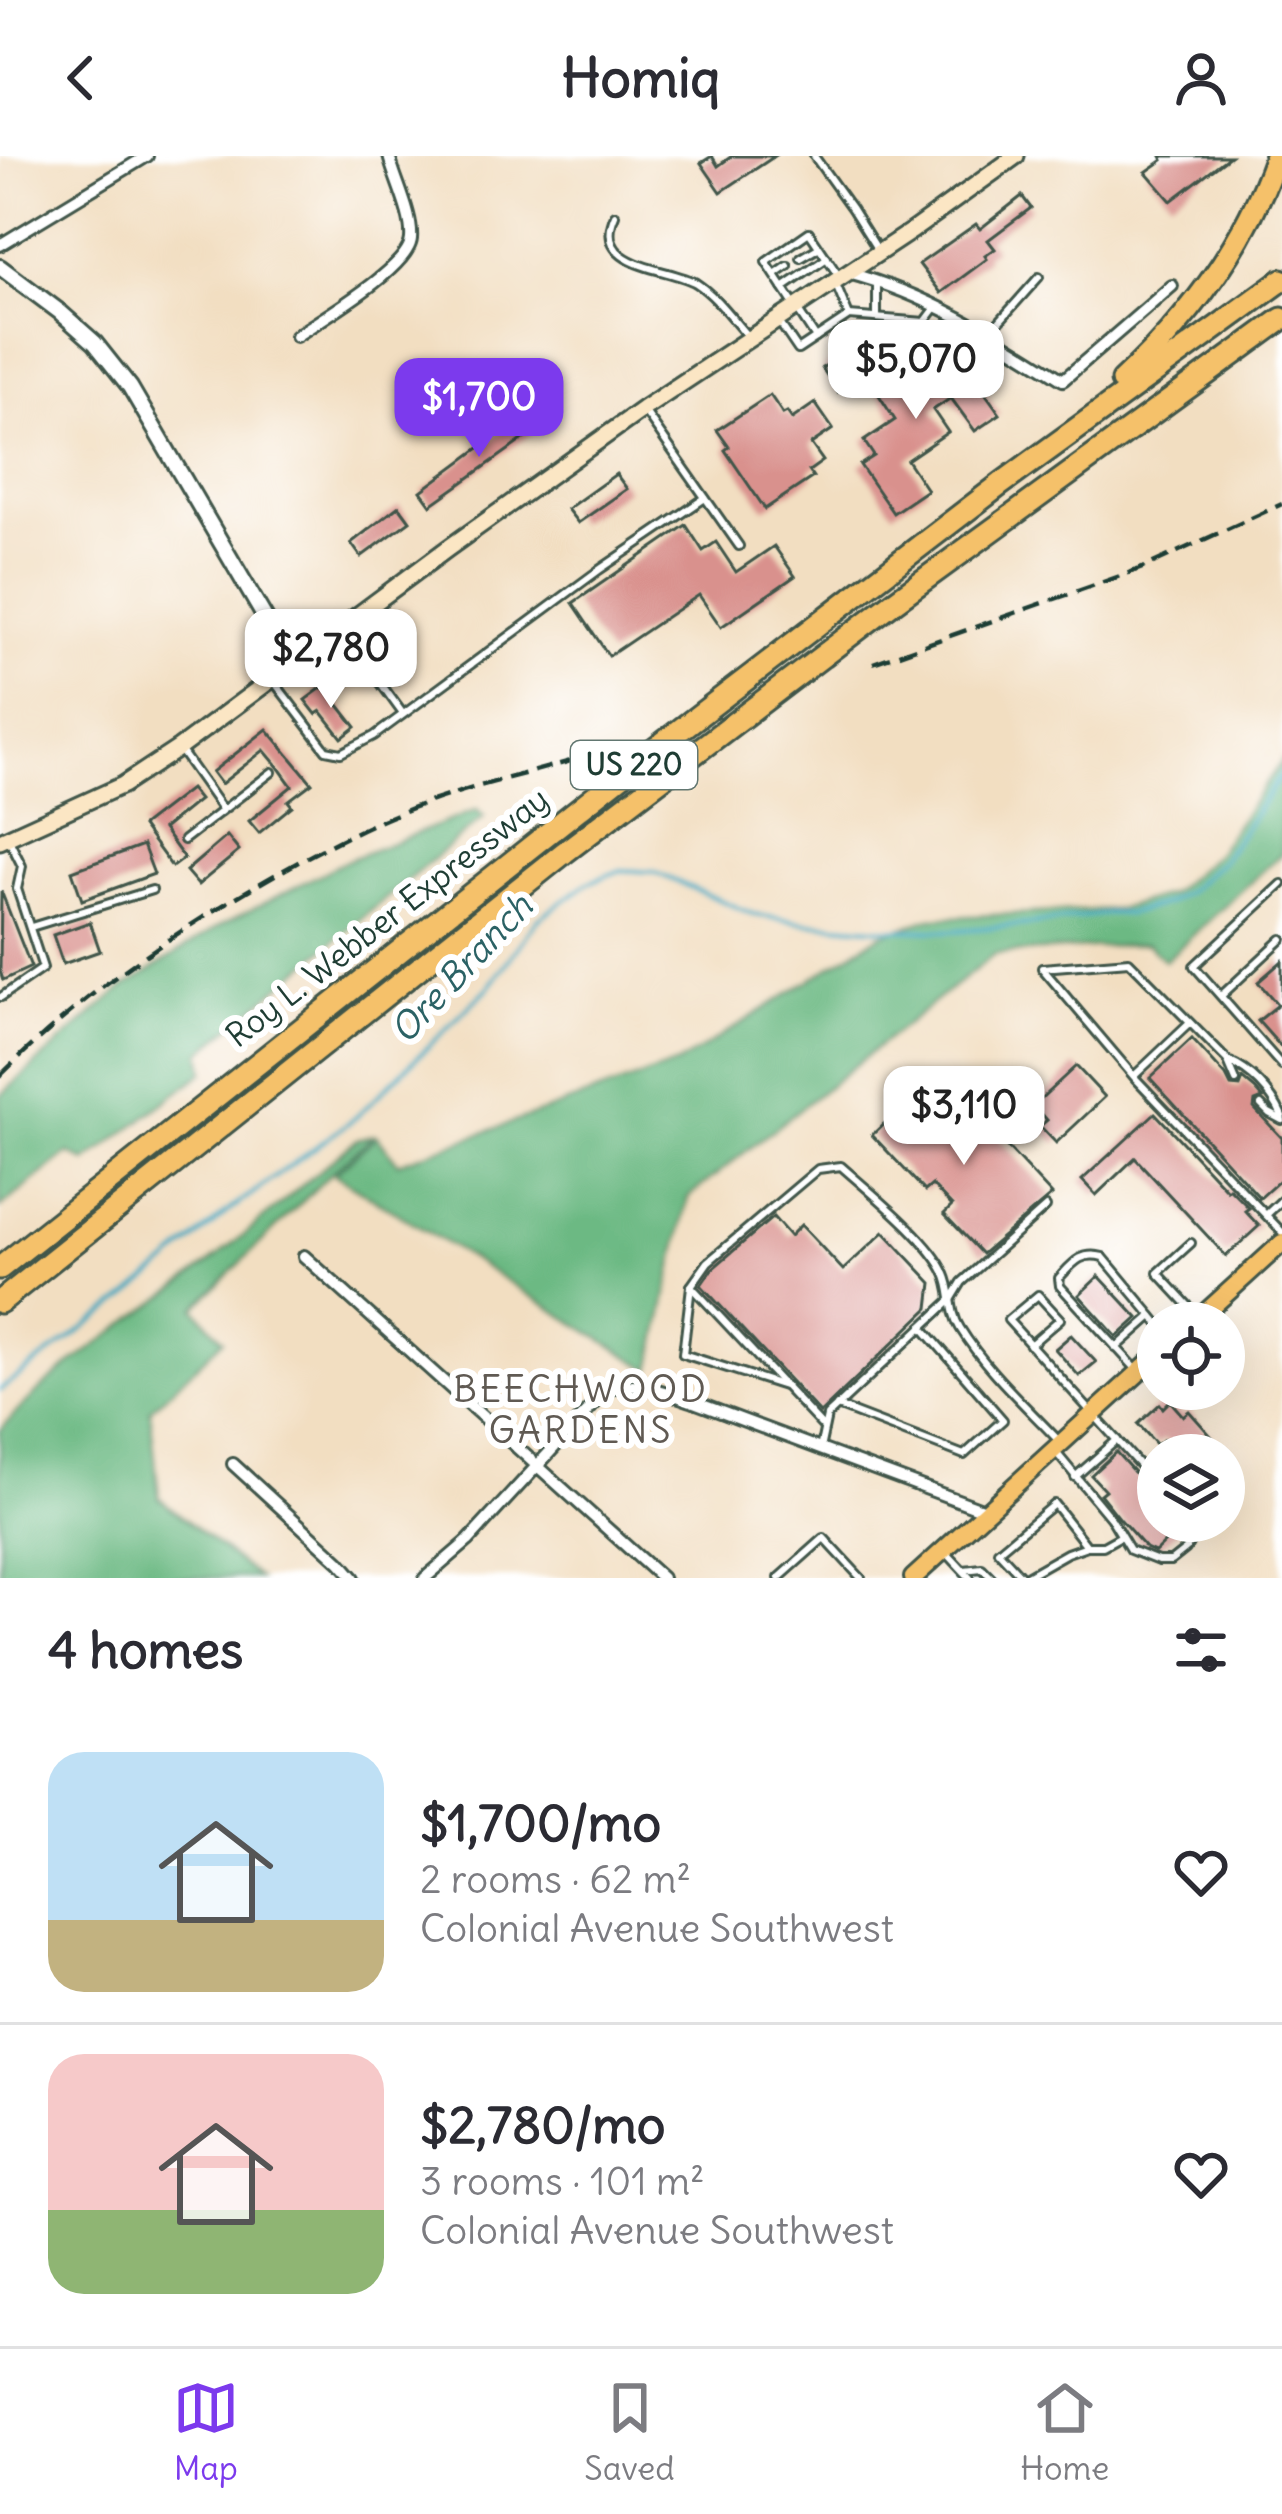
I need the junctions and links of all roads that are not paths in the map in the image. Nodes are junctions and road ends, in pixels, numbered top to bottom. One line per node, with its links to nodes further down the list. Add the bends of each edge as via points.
1 (148, 156): 7 (street)
2 (389, 156): 30 (street, via 411,236 406,255)
3 (814, 156): 9 (lane)
4 (1016, 156): 9 (main road)
5 (1276, 156): 34 (highway, via 1234,247 1184,317)
6 (615, 215): 31 (lane, via 610,234 621,254 697,284)
7 (0, 245)
8 (819, 247): 10 (lane); 11 (lane); 14 (lane, via 809,232 766,262)
9 (879, 253): 16 (main road)
10 (801, 258)
11 (827, 258): 16 (lane); 20 (lane)
12 (788, 266): 14 (lane)
13 (0, 267): 38 (street, via 94,343 130,387)
14 (775, 275): 20 (lane)
15 (1039, 277): 29 (lane)
16 (841, 278): 18 (street); 23 (main road); 24 (lane)
17 (1282, 280): 34 (highway, Roy L. Webber Expressway / US 220)
18 (877, 281): 21 (street); 25 (lane)
19 (1172, 286): 29 (street, via 1063,380)
20 (783, 288): 23 (lane)
21 (921, 297): 22 (street); 28 (lane)
22 (938, 305): 28 (lane, via 925,322); 29 (street)
23 (795, 308): 26 (main road); 32 (lane)
24 (849, 316): 25 (lane); 32 (lane)
25 (877, 318): 28 (lane)
26 (777, 319): 31 (main road); 32 (lane, via 798,350)
27 (1282, 319): 69 (highway, Roy L. Webber Expressway / US 220, via 565,852)
28 (904, 320)
29 (989, 333)
30 (296, 336)
31 (748, 338): 33 (main road)
32 (816, 338)
33 (643, 409): 35 (lane); 37 (main road)
34 (1000, 484): 66 (highway, Roy L. Webber Expressway / US 220)
35 (705, 498): 36 (lane); 40 (lane)
36 (739, 546)
37 (340, 627): 38 (main road); 40 (lane)
38 (292, 664): 39 (main road)
39 (272, 680): 40 (lane, via 333,753); 41 (main road)
40 (403, 714)
41 (179, 748): 43 (lane); 44 (main road, via 123,785)
42 (272, 772): 43 (lane)
43 (223, 809): 45 (lane)
44 (3, 837): 48 (lane, via 22,866 16,885)
45 (184, 840)
46 (1282, 884): 50 (lane, via 1194,966)
47 (152, 890): 48 (lane)
48 (31, 928): 51 (lane, via 44,968)
49 (1282, 939): 50 (lane)
50 (1222, 995): 54 (lane)
51 (1, 997)
52 (1190, 1023): 53 (lane); 55 (lane); 55 (lane, via 1129,961 1042,968)
53 (1228, 1060): 56 (lane); 58 (lane, via 1246,1069)
54 (1282, 1066)
55 (1134, 1076): 61 (lane)
56 (1236, 1081)
57 (1262, 1105): 58 (lane)
58 (1282, 1118)
59 (1282, 1200): 61 (lane)
60 (1046, 1208): 68 (lane)
61 (1266, 1215): 62 (lane)
62 (1282, 1232)
63 (1191, 1243): 71 (lane, via 1157,1273)
64 (1282, 1243): 72 (main road)
65 (304, 1256): 88 (street)
66 (0, 1268)
67 (692, 1286): 68 (lane, via 708,1262 818,1169 841,1166 939,1262); 79 (lane); 79 (lane, via 683,1354)
68 (951, 1300): 73 (lane); 84 (lane, via 958,1326)
69 (0, 1302)
70 (1140, 1302): 76 (lane, via 1094,1255 1079,1257 1059,1278)
71 (1181, 1302)
72 (1216, 1302)
73 (922, 1327): 80 (lane); 80 (lane, via 1004,1420 964,1455)
74 (1137, 1333): 76 (lane)
75 (1030, 1345): 75 (lane, via 1060,1318 1038,1294 1008,1320); 81 (lane)
76 (1116, 1348): 77 (lane)
77 (1137, 1370)
78 (1137, 1374): 81 (main road)
79 (787, 1387): 82 (lane)
80 (837, 1406): 82 (lane)
81 (1093, 1414): 83 (lane); 84 (main road)
82 (825, 1428): 85 (lane)
83 (1117, 1441): 86 (lane); 89 (lane)
84 (1057, 1447): 89 (lane); 90 (main road)
85 (820, 1449): 88 (street, via 626,1385 606,1391); 90 (street)
86 (1137, 1463)
87 (233, 1464): 96 (street)
88 (537, 1466): 97 (street); 98 (street)
89 (1075, 1477): 91 (lane)
90 (987, 1511): 94 (main road)
91 (1121, 1536): 92 (lane, via 1130,1550 1157,1561 1171,1561); 93 (lane)
92 (1190, 1542)
93 (1087, 1546): 93 (lane, via 1023,1578 998,1551 1054,1504)
94 (944, 1550): 95 (lane); 101 (main road)
95 (972, 1573): 102 (lane); 103 (lane, via 982,1568)
96 (354, 1578)
97 (424, 1578)
98 (662, 1578)
99 (779, 1578): 100 (lane, via 824,1538)
100 (861, 1578)
101 (913, 1578)
102 (982, 1578)
103 (992, 1578)

